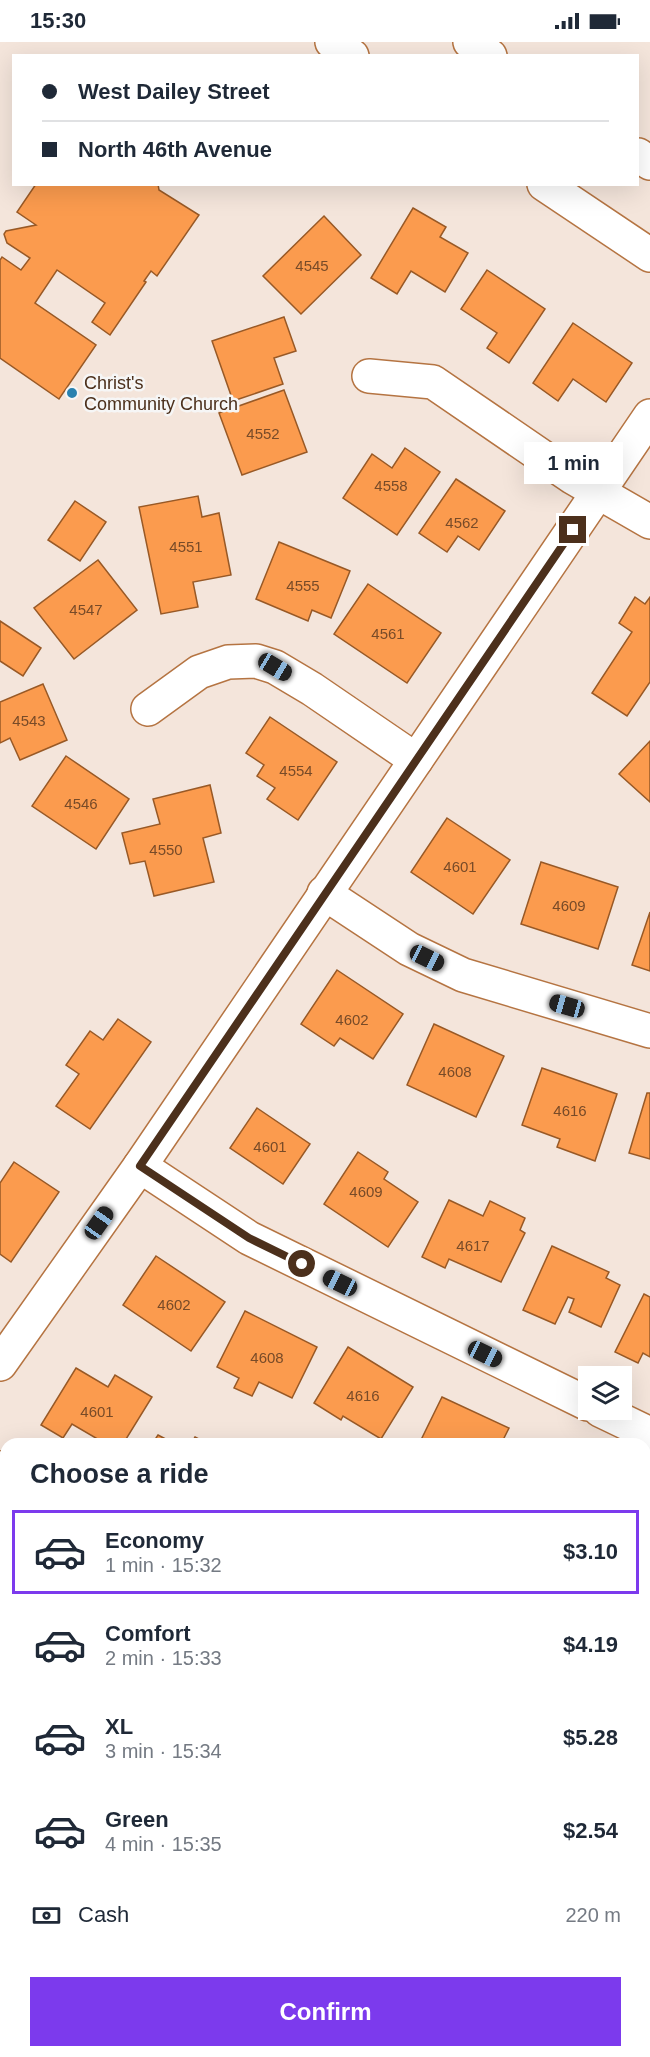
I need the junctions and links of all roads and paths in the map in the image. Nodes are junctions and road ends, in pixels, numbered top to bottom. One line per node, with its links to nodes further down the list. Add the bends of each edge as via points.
1 (332, 42): 3 (street)
2 (470, 42): 4 (street)
3 (349, 54)
4 (487, 54)
5 (547, 186): 6 (street)
6 (650, 255)
7 (369, 376): 9 (street, via 433,382)
8 (650, 416): 9 (street)
9 (598, 492): 10 (street); 12 (street)
10 (650, 522)
11 (148, 709): 12 (street, via 199,672 228,662 256,661 275,667 312,689)
12 (416, 760): 13 (street)
13 (324, 893): 14 (street, via 409,949 463,975); 15 (street)
14 (650, 1031)
15 (140, 1166): 16 (street); 18 (street, via 249,1238)
16 (9, 1331): 17 (street)
17 (0, 1364)
18 (578, 1399)
19 (621, 1420): 20 (street)
20 (650, 1434)

